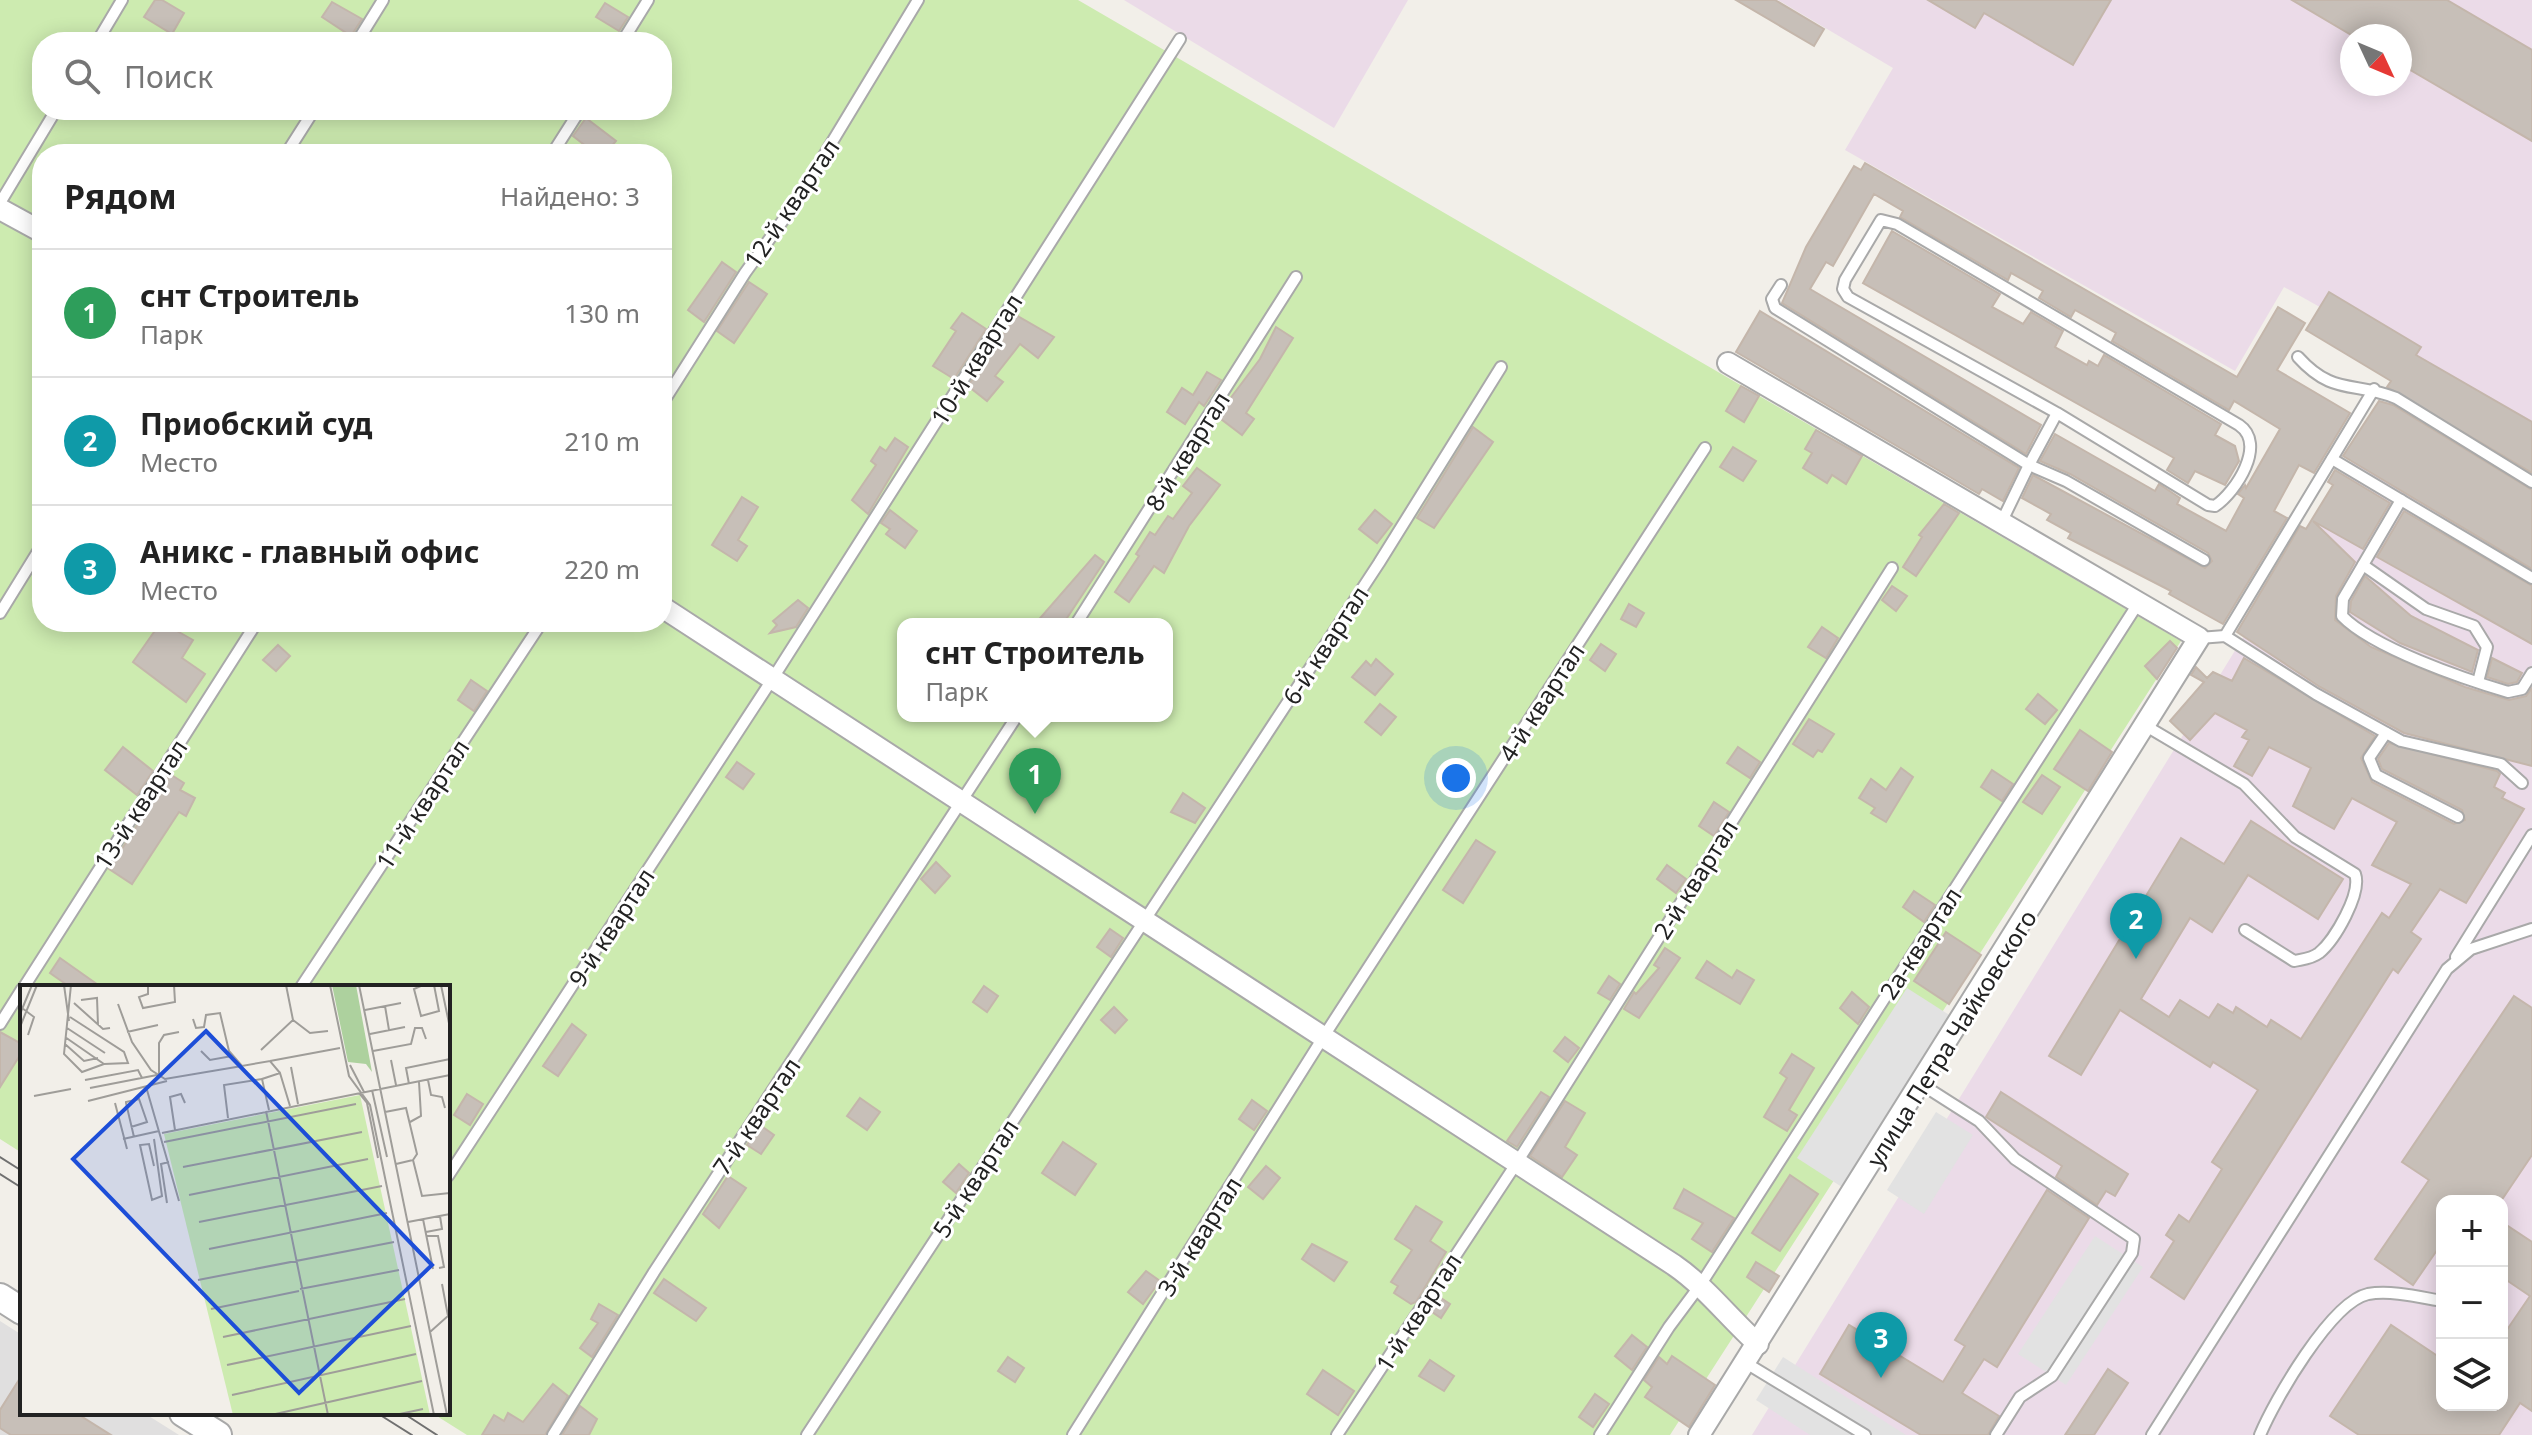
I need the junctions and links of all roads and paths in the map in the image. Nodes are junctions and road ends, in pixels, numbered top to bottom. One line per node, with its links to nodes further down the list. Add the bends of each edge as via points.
1 (122, 0): 5 (lane)
2 (383, 0): 6 (lane)
3 (648, 0): 7 (lane)
4 (918, 0): 24 (lane, 12-й квартал, via 794,205)
5 (103, 32)
6 (363, 32)
7 (628, 32)
8 (1180, 39): 47 (lane, 10-й квартал)
9 (50, 120): 12 (lane)
10 (308, 120): 13 (lane)
11 (574, 120): 14 (lane)
12 (36, 144)
13 (292, 144)
14 (558, 144)
15 (32, 150): 16 (lane)
16 (0, 203)
17 (0, 209): 18 (street)
18 (32, 227)
19 (1296, 277): 41 (lane, 8-й квартал)
20 (1781, 285): 29 (lane, via 1772,299 1775,308)
21 (2298, 357): 25 (lane, via 2338,387)
22 (1728, 363): 32 (street)
23 (1501, 367): 56 (lane, 6-й квартал)
24 (672, 388)
25 (2374, 389): 28 (lane); 30 (lane)
26 (2057, 413): 26 (lane, via 1848,297 1845,280 1881,220 1910,231 2239,425 2250,436 2251,454 2220,503 2208,505); 29 (lane)
27 (1705, 448): 64 (lane, 4-й квартал)
28 (2332, 459): 31 (lane); 44 (lane)
29 (2029, 465): 32 (lane); 33 (lane)
30 (2532, 482)
31 (2401, 500): 35 (lane); 37 (lane)
32 (2002, 521): 38 (street)
33 (2204, 560)
34 (32, 561): 39 (lane)
35 (2363, 565): 48 (lane, via 2426,609 2474,626 2487,647); 48 (lane, via 2340,608 2349,623 2392,648)
36 (1892, 568): 66 (lane, 2-й квартал)
37 (2532, 578)
38 (2140, 601): 45 (street); 69 (lane, 2а-квартал)
39 (0, 613)
40 (672, 613): 47 (street)
41 (1080, 618)
42 (251, 632): 60 (lane, 13-й квартал)
43 (535, 632): 61 (lane, 11-й квартал)
44 (2225, 636): 45 (lane); 51 (lane)
45 (2199, 638): 50 (street, улица Петра Чайковского)
46 (2532, 673): 48 (lane, via 2516,693)
47 (773, 678): 53 (street); 67 (lane, 9-й квартал)
48 (2478, 682)
49 (1013, 722): 53 (lane)
50 (2146, 726): 58 (lane, via 2244,784 2295,837 2355,874 2356,895 2313,956 2294,961); 65 (street, улица Петра Чайковского)
51 (2386, 733): 52 (lane, via 2501,764); 54 (lane, via 2369,758 2376,775)
52 (2522, 783)
53 (963, 800): 56 (street); 77 (lane, 7-й квартал)
54 (2458, 817)
55 (2532, 835): 59 (lane)
56 (1144, 920): 64 (street); 78 (lane, 5-й квартал)
57 (2532, 929): 59 (lane, via 2479,946)
58 (2245, 930)
59 (2453, 962): 85 (lane)
60 (25, 985)
61 (302, 985)
62 (20, 993): 63 (lane, 13-й квартал)
63 (0, 1024)
64 (1324, 1036): 66 (street); 79 (lane, 3-й квартал)
65 (1921, 1084): 73 (street, улица Петра Чайковского); 84 (lane, via 1979,1121 2015,1159 2134,1239 2132,1253 2052,1376 2020,1397)
66 (1516, 1164): 68 (lane, 2-й квартал); 69 (street)
67 (450, 1173)
68 (1498, 1190): 80 (lane, 1-й квартал)
69 (1701, 1284): 73 (street); 81 (lane, 2а-квартал)
70 (0, 1297): 72 (street)
71 (2436, 1300): 86 (lane, via 2383,1293 2349,1304 2289,1381)
72 (20, 1310)
73 (1758, 1344): 74 (street, улица Петра Чайковского)
74 (1746, 1363): 82 (street, улица Петра Чайковского); 83 (lane)
75 (186, 1415): 76 (street)
76 (218, 1435)
77 (553, 1435)
78 (807, 1435)
79 (1073, 1435)
80 (1337, 1435)
81 (1600, 1435)
82 (1699, 1435)
83 (1865, 1435)
84 (1996, 1435)
85 (2152, 1435)
86 (2260, 1435)

